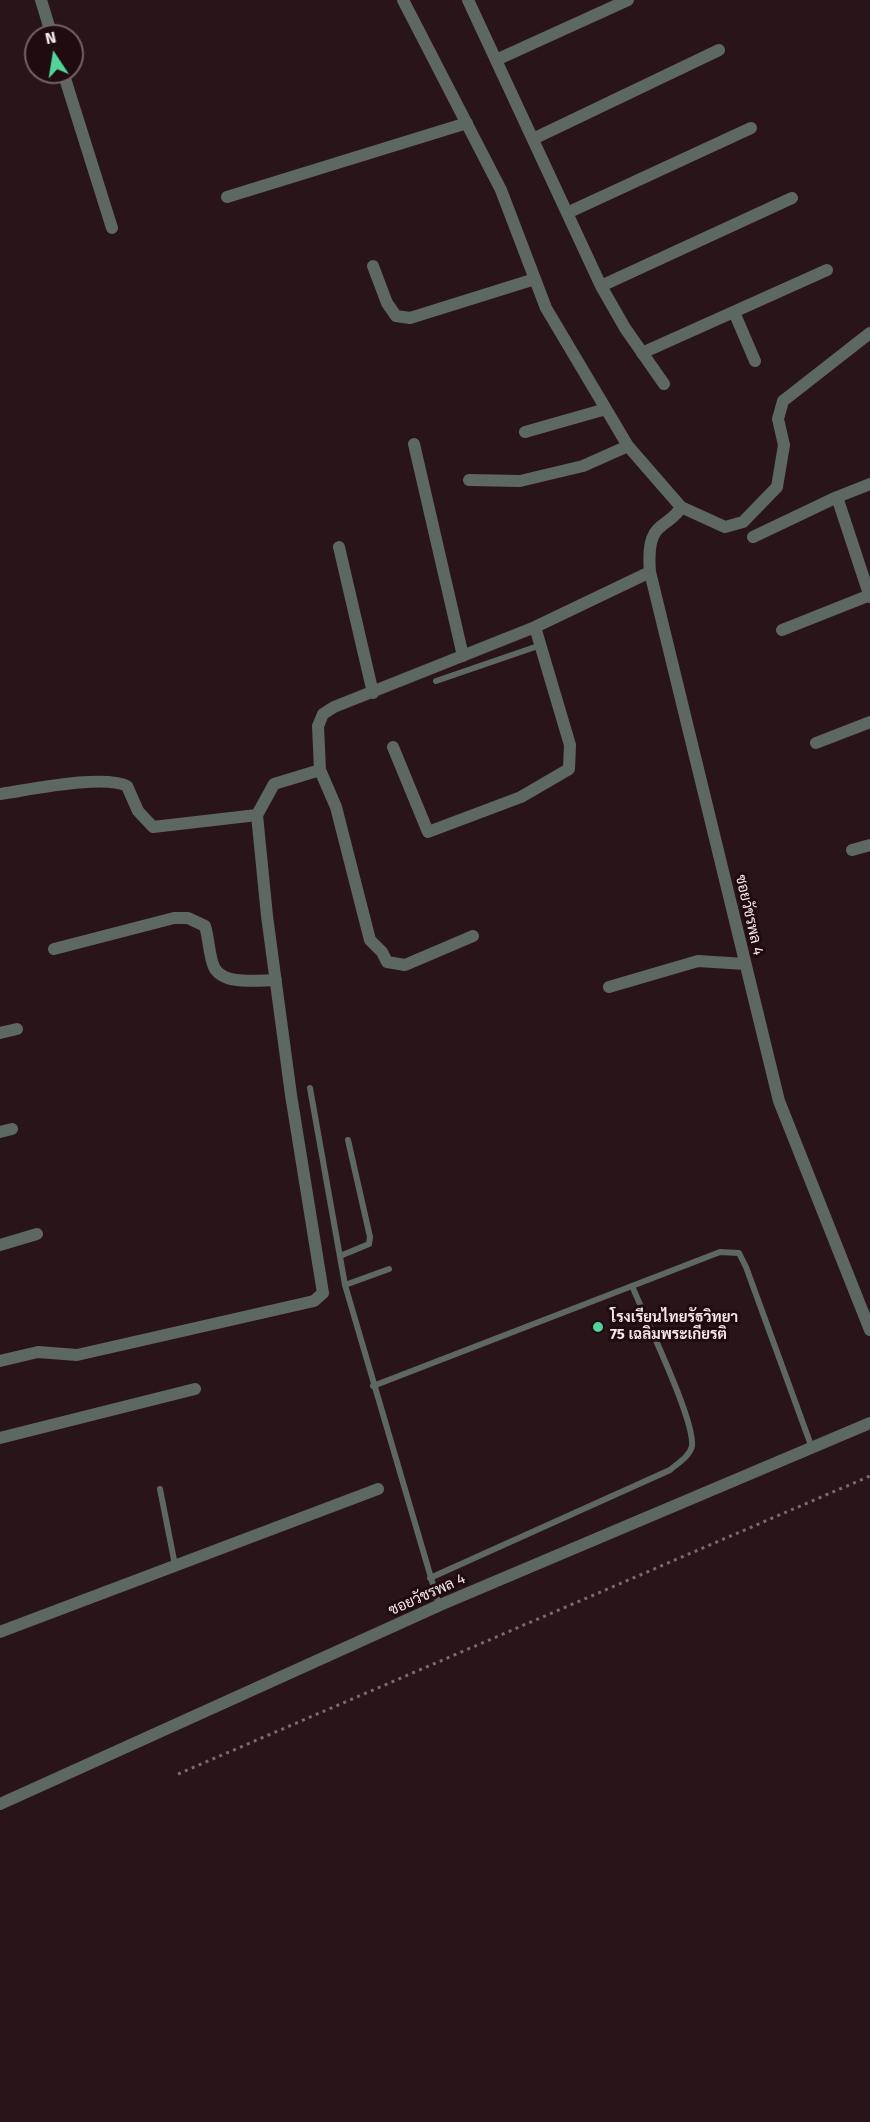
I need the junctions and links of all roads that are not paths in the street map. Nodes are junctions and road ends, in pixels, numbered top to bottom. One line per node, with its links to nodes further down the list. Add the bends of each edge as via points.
1 (41, 0): 5 (street)
2 (404, 0): 9 (street)
3 (468, 0): 7 (street)
4 (628, 0): 7 (street)
5 (48, 24)
6 (719, 50): 11 (street)
7 (496, 60): 11 (street)
8 (67, 84): 15 (street)
9 (467, 123): 12 (street); 18 (street, via 501,190)
10 (751, 128): 14 (street)
11 (533, 139): 14 (street)
12 (227, 197)
13 (792, 198): 19 (street)
14 (567, 213): 19 (street)
15 (112, 228)
16 (373, 266): 18 (street, via 396,316 410,318)
17 (827, 270): 20 (street)
18 (535, 279): 25 (street, via 546,308)
19 (601, 286): 22 (street)
20 (734, 312): 22 (street); 23 (street)
21 (870, 333): 32 (street, via 783,401 778,419 784,445 777,487 743,522 725,527)
22 (642, 353): 24 (street)
23 (755, 361)
24 (664, 384)
25 (606, 409): 26 (street); 28 (street)
26 (525, 432)
27 (414, 444): 40 (street)
28 (628, 446): 29 (street, via 583,466 520,481); 32 (street)
29 (470, 480)
30 (870, 484): 31 (street)
31 (837, 497): 33 (street); 36 (street)
32 (681, 507): 35 (street, ซอยวัชรพล 4, via 677,516 655,531 649,554)
33 (753, 537)
34 (339, 548): 42 (street)
35 (650, 572): 37 (street); 53 (street, ซอยวัชรพล 4)
36 (870, 596): 38 (street)
37 (535, 627): 39 (street); 40 (street)
38 (782, 630)
39 (541, 645): 41 (lane); 45 (street, via 570,745 569,769 521,797 428,832)
40 (464, 656): 42 (street)
41 (436, 681)
42 (372, 693): 46 (street, via 322,714 318,726)
43 (870, 722): 44 (street)
44 (816, 743)
45 (393, 747)
46 (320, 770): 48 (street, via 274,784); 51 (street, via 336,807 370,940 387,962 405,965)
47 (0, 794): 48 (street, via 118,781 127,786 138,810 153,827)
48 (257, 815): 54 (street)
49 (870, 844): 50 (street)
50 (852, 850)
51 (473, 936)
52 (54, 950): 54 (street, via 174,918 188,918 205,926 214,967 221,976)
53 (744, 964): 55 (street, via 698,961); 66 (street, ซอยวัชรพล 4, via 779,1101)
54 (276, 980): 67 (street, via 324,1287 319,1298 77,1355 38,1352)
55 (609, 987)
56 (17, 1029): 57 (street)
57 (0, 1033)
58 (310, 1088): 62 (lane)
59 (348, 1140): 62 (lane, via 370,1236 369,1244)
60 (38, 1234): 61 (street)
61 (0, 1245)
62 (340, 1257): 64 (lane)
63 (389, 1269): 64 (lane)
64 (345, 1285): 68 (lane)
65 (633, 1288): 68 (lane); 72 (lane, via 720,1252 740,1253); 76 (lane, via 687,1417 692,1447 687,1455 670,1470)
66 (870, 1330)
67 (0, 1361)
68 (373, 1386): 76 (lane)
69 (195, 1389): 71 (street)
70 (870, 1423): 72 (street, ซอยวัชรพล 4)
71 (0, 1438)
72 (813, 1448): 77 (street, ซอยวัชรพล 4)
73 (160, 1489): 75 (lane)
74 (378, 1489): 75 (street)
75 (175, 1566): 78 (street)
76 (430, 1578): 77 (lane)
77 (440, 1605): 79 (street, ซอยวัชรพล 4)
78 (0, 1632)
79 (0, 1804)

